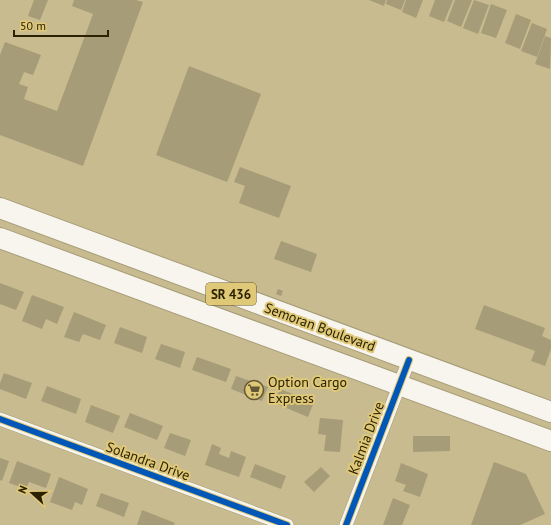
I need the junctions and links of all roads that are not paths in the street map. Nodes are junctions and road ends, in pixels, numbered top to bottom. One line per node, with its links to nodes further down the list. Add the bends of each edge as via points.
1 (0, 208): 3 (main road, Semoran Boulevard / SR 436)
2 (0, 238): 4 (main road, Semoran Boulevard / SR 436)
3 (408, 360): 4 (street, Kalmia Drive); 5 (main road, Semoran Boulevard / SR 436)
4 (399, 385): 7 (main road, Semoran Boulevard / SR 436); 9 (street, Kalmia Drive)
5 (551, 412)
6 (0, 419): 8 (street, Solandra Drive)
7 (551, 441)
8 (287, 525)
9 (346, 525)

